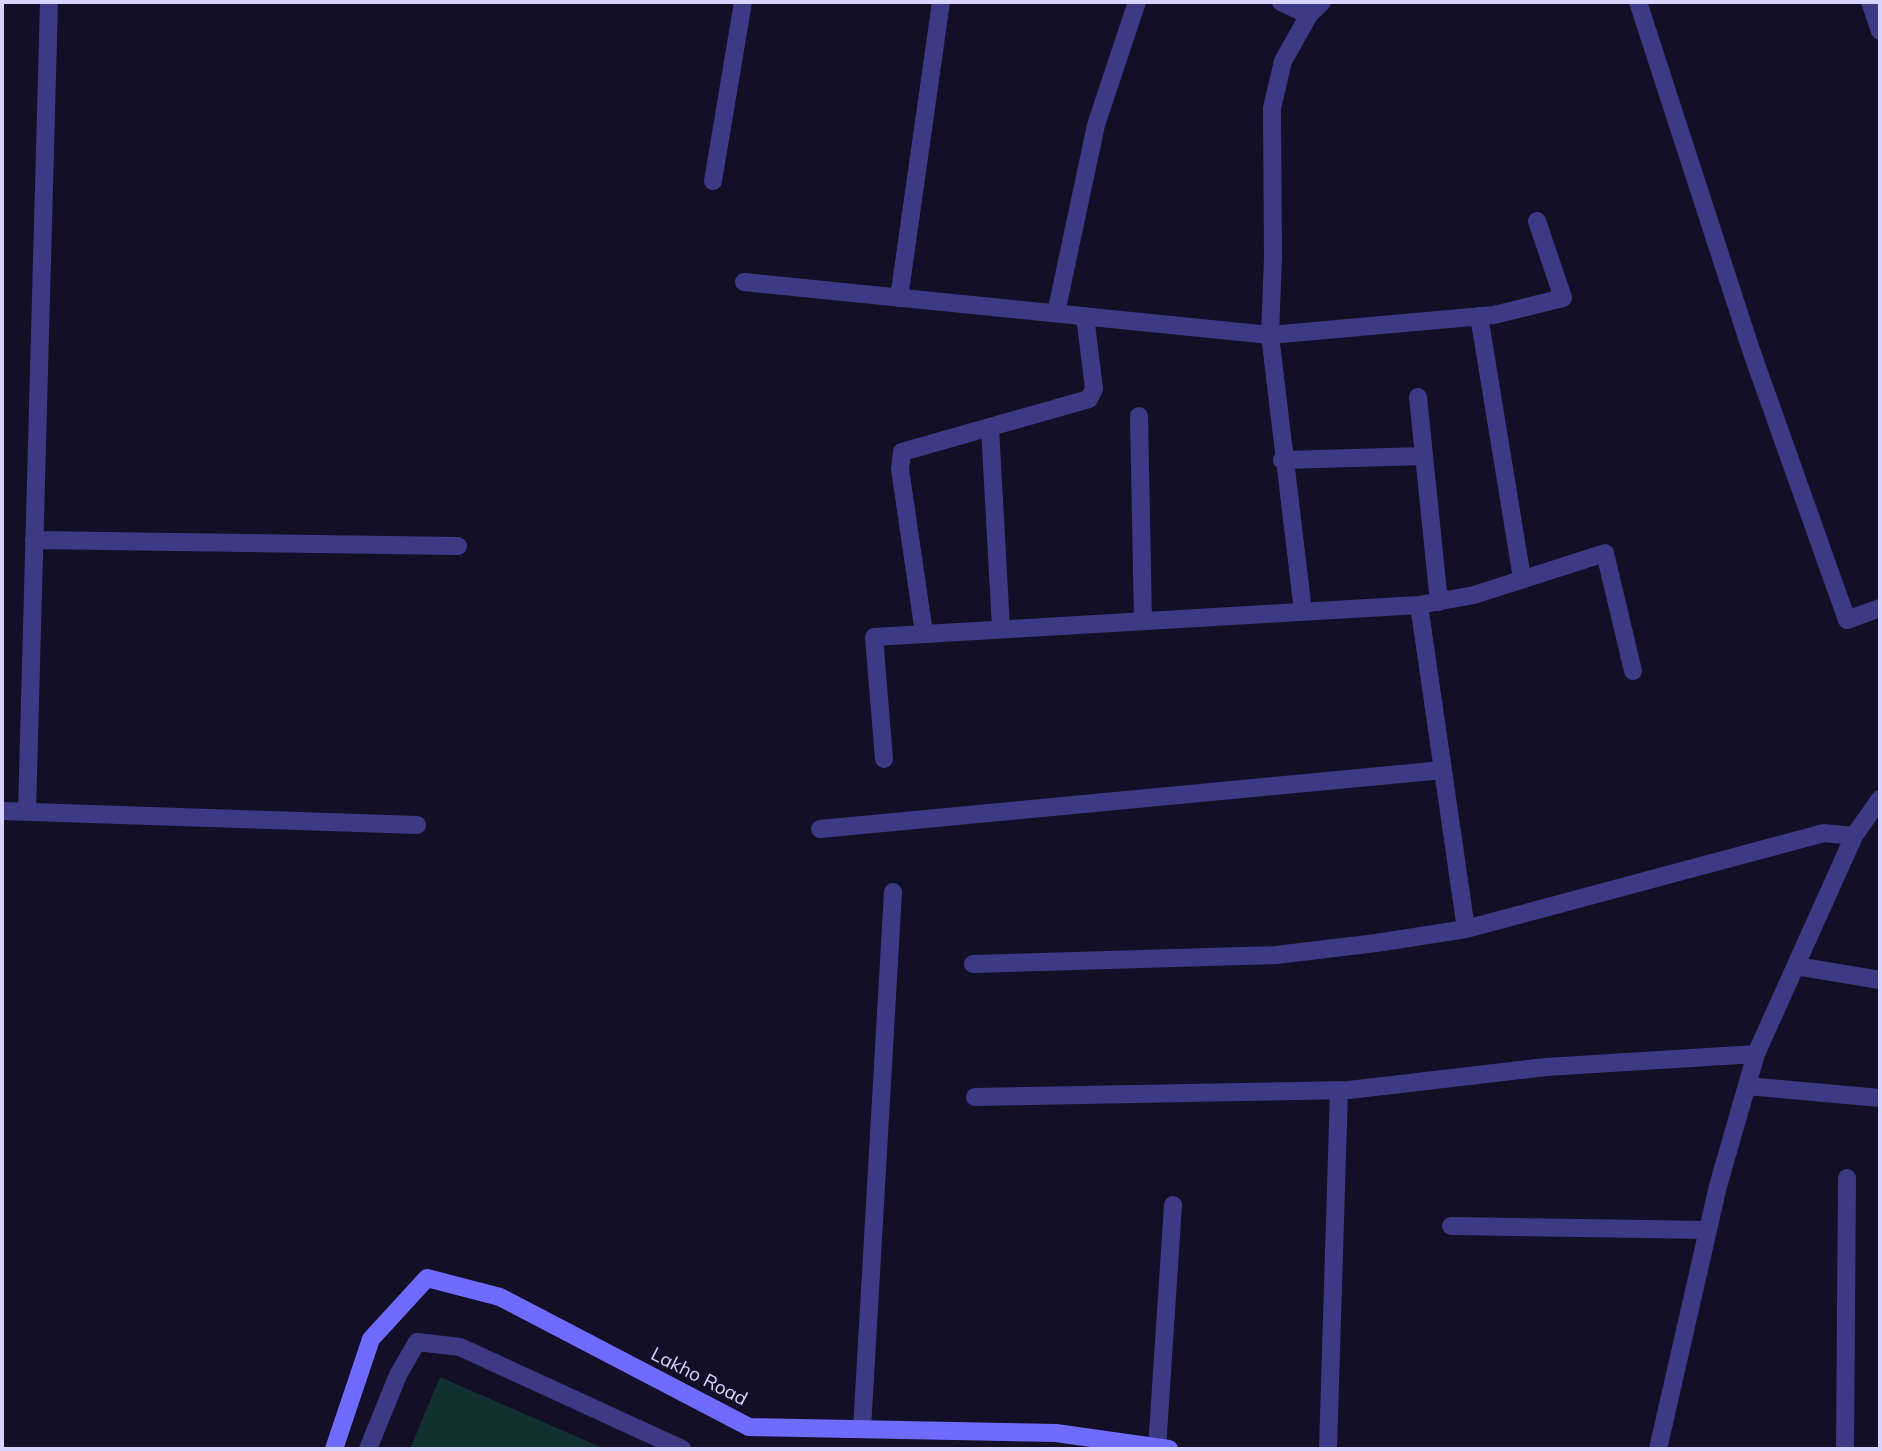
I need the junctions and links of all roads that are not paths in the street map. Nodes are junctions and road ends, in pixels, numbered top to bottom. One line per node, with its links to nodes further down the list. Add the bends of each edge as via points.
1 (49, 2): 23 (street)
2 (743, 2): 10 (street)
3 (941, 2): 13 (street)
4 (1137, 2): 14 (street, via 1096,125)
5 (1281, 2): 8 (street)
6 (1638, 2): 28 (street, via 1751,350 1847,620)
7 (1870, 2): 9 (street)
8 (1316, 8): 17 (street, via 1283,61 1272,108)
9 (1880, 31)
10 (713, 181)
11 (1537, 221): 16 (street, via 1563,298)
12 (744, 282): 13 (street)
13 (899, 298): 14 (street)
14 (1056, 313): 15 (street)
15 (1085, 316): 17 (street); 20 (street, via 1094,389 1088,399)
16 (1479, 316): 17 (street); 25 (street)
17 (1270, 335): 22 (street)
18 (1418, 397): 21 (street)
19 (1139, 416): 30 (street)
20 (990, 428): 31 (street); 32 (street, via 902,452 900,469)
21 (1424, 456): 22 (street); 26 (street)
22 (1282, 460): 29 (street)
23 (34, 540): 24 (street); 38 (street)
24 (458, 546)
25 (1522, 578): 26 (street); 33 (street, via 1605,553)
26 (1439, 602): 27 (street)
27 (1419, 605): 29 (street); 35 (street)
28 (1880, 608)
29 (1303, 611): 30 (street)
30 (1143, 621): 31 (street)
31 (1000, 628): 32 (street)
32 (924, 633): 34 (street, via 874,636)
33 (1633, 671)
34 (884, 759)
35 (1443, 769): 40 (street); 43 (street)
36 (1880, 799): 41 (street)
37 (2, 811): 38 (street)
38 (27, 812): 39 (street)
39 (417, 825)
40 (820, 829)
41 (1854, 836): 43 (street, via 1824,833); 45 (street)
42 (893, 892): 56 (street)
43 (1466, 929): 44 (street, via 1276,955)
44 (973, 964)
45 (1796, 966): 46 (street); 47 (street)
46 (1880, 980)
47 (1756, 1054): 48 (street); 49 (street, via 1546,1067)
48 (1747, 1086): 51 (street); 55 (street)
49 (1339, 1090): 50 (street); 61 (street)
50 (975, 1097)
51 (1880, 1098)
52 (1847, 1178): 63 (street)
53 (1173, 1205): 57 (street)
54 (1451, 1226): 55 (street)
55 (1708, 1230): 62 (street)
56 (862, 1429): 57 (street, Lakho Road, via 1056,1433); 58 (street, Lakho Road, via 749,1427 500,1297 427,1278 371,1339)
57 (1163, 1448)
58 (334, 1449)
59 (368, 1449): 60 (street, via 398,1374 417,1342 460,1347)
60 (682, 1449)
61 (1328, 1449)
62 (1658, 1449)
63 (1845, 1449)

